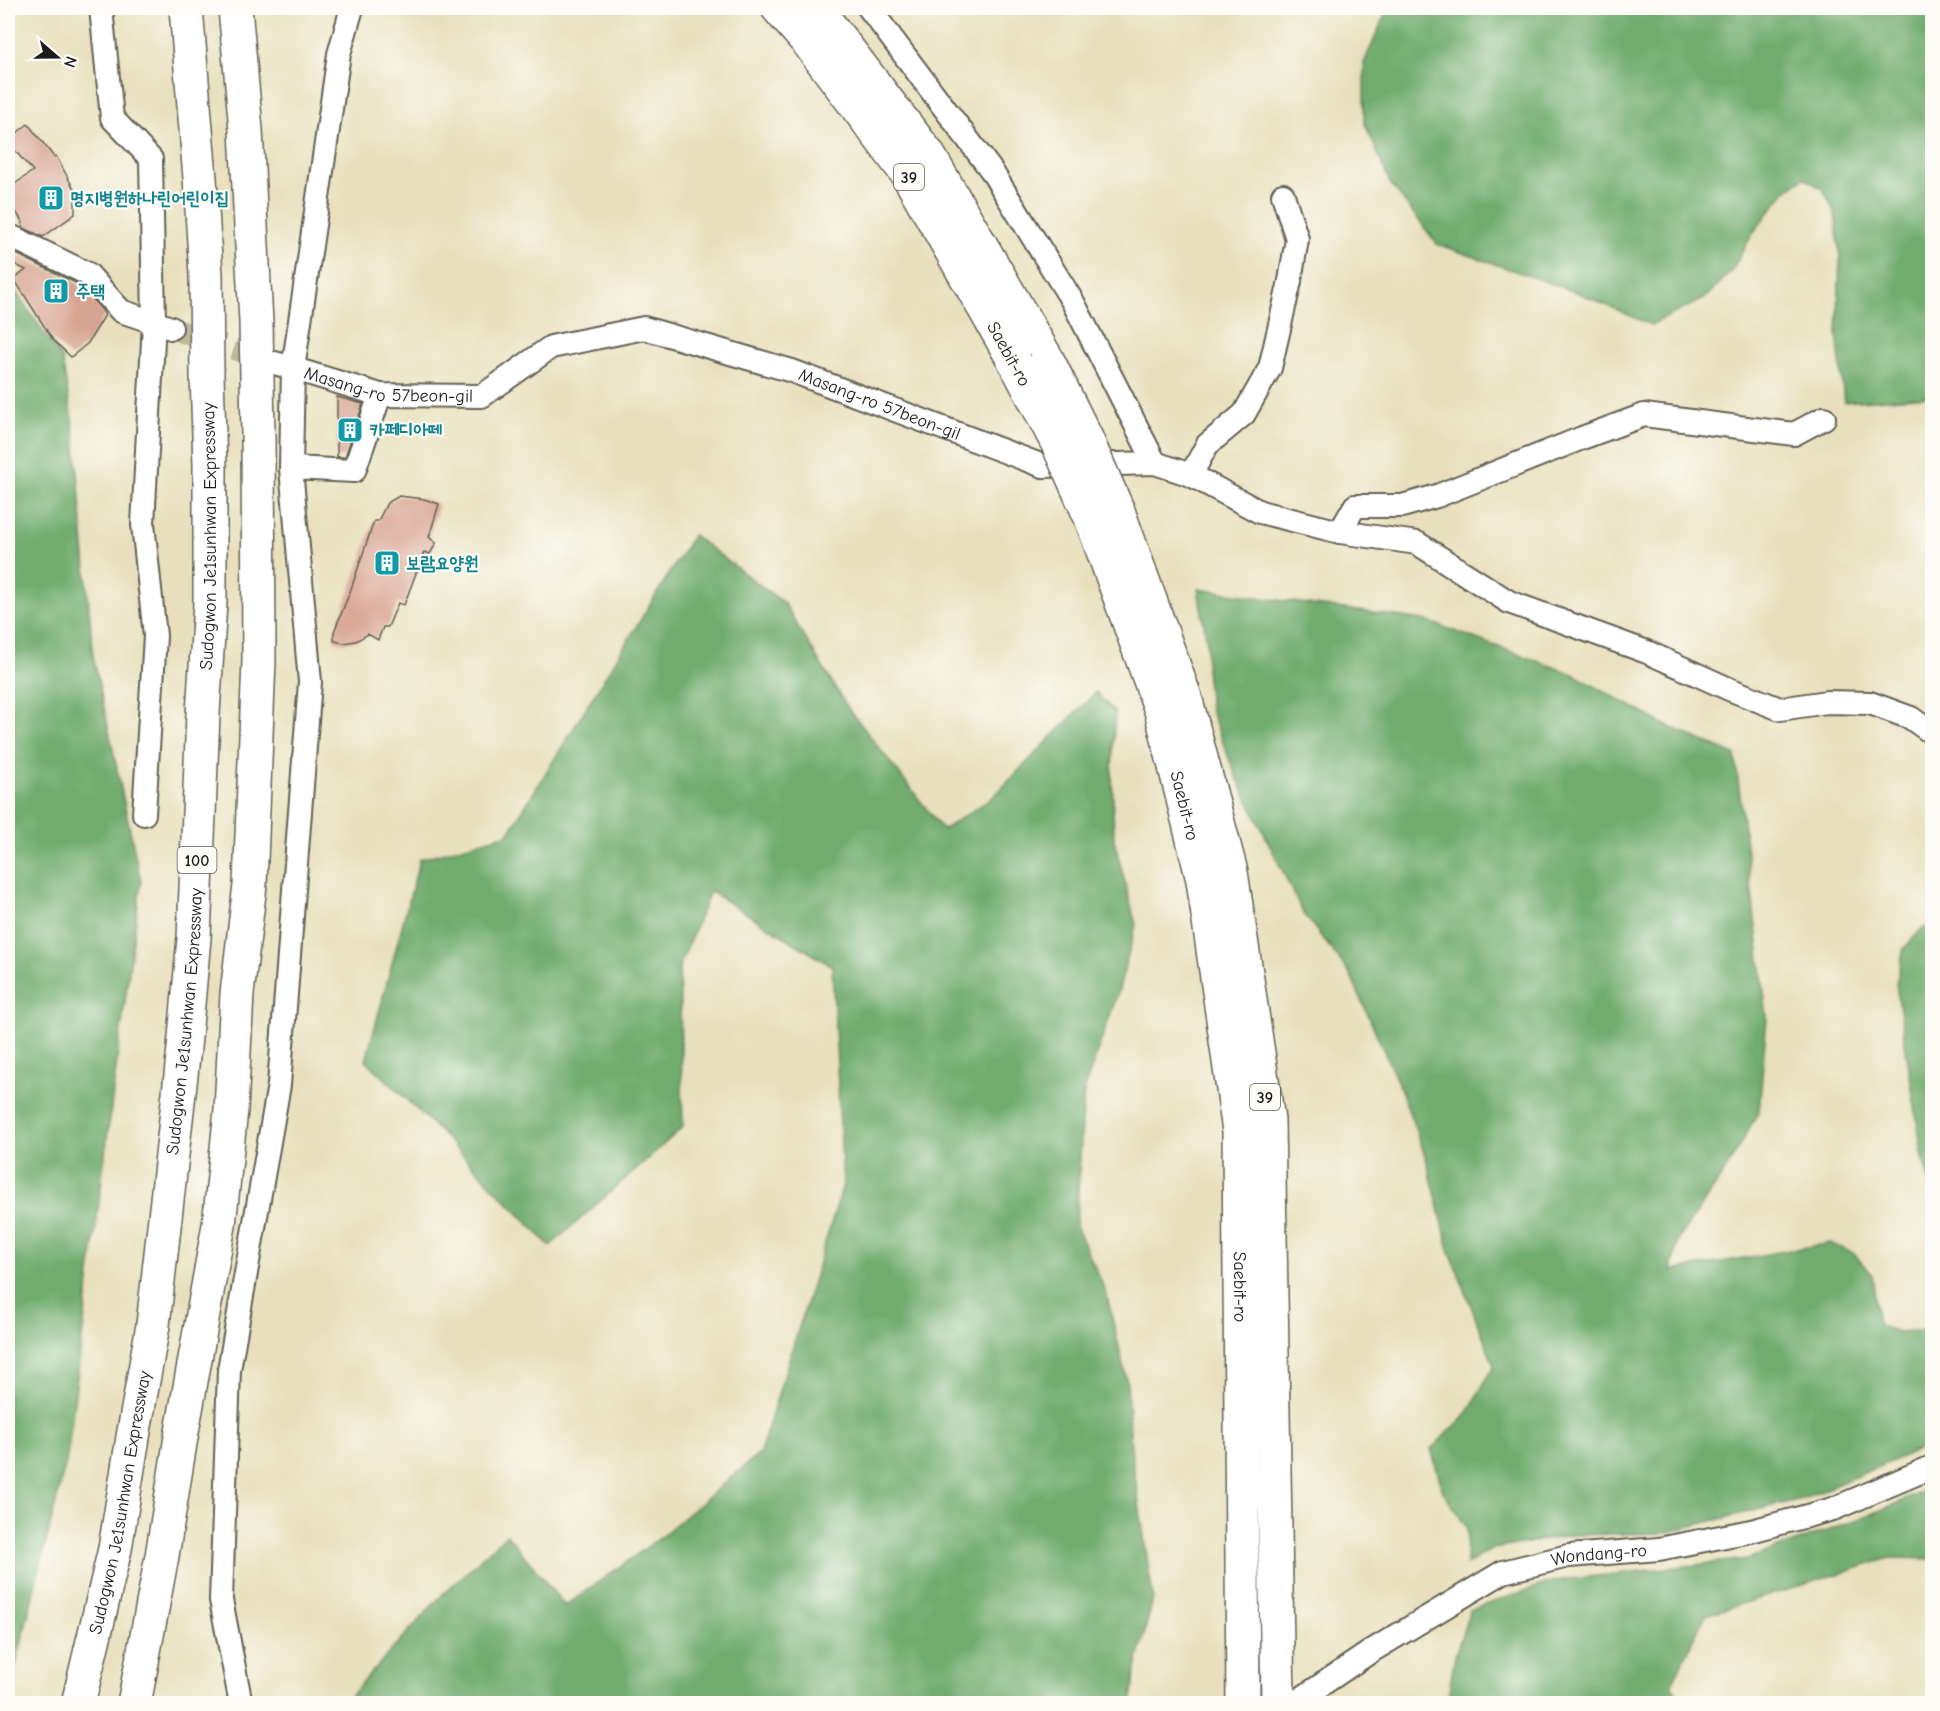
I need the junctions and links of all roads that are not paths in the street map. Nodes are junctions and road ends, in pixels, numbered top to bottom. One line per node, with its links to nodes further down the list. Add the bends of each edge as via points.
1 (101, 8): 10 (street, via 112,118 151,159)
2 (186, 8): 22 (highway, Sudogwon Je1sunhwan Expressway / 100, via 206,275 210,466 210,603 194,938 153,1325 115,1549)
3 (235, 8): 23 (highway, via 246,130 258,422 259,661 250,885 237,994 231,1110 219,1225)
4 (352, 8): 11 (street, via 339,54)
5 (778, 8): 17 (highway, Saebit-ro / 39, bridge, via 908,175 1056,442)
6 (816, 8): 17 (highway, Saebit-ro / 39, bridge, via 928,154 1047,359 1086,438)
7 (869, 8): 14 (street, via 997,180 1073,302)
8 (1283, 195): 16 (street, via 1297,239 1270,368 1244,414 1207,445)
9 (8, 235): 10 (street, via 88,274 121,311)
10 (163, 325): 20 (street, via 143,524 155,636)
11 (284, 366): 12 (street, Masang-ro 57beon-gil); 15 (street)
12 (380, 395): 14 (street, Masang-ro 57beon-gil, via 482,396 550,347 644,328 792,371 1042,466); 15 (street, via 354,471)
13 (1824, 418): 18 (street, via 1794,434 1644,416 1437,496 1402,506 1355,506)
14 (1155, 463): 16 (street, Masang-ro 57beon-gil)
15 (291, 468): 24 (street, via 310,682 279,1085 229,1370 221,1600)
16 (1191, 475): 18 (street, Masang-ro 57beon-gil, via 1260,512)
17 (1104, 515): 25 (highway, Saebit-ro / 39, via 1161,710 1200,869 1239,1131); 26 (highway, Saebit-ro / 39, via 1185,697 1231,872 1268,1120)
18 (1340, 532): 19 (street, Masang-ro 57beon-gil, via 1417,543 1509,603 1647,652 1780,709 1827,702 1870,702 1911,718)
19 (1932, 733)
20 (144, 814)
21 (1932, 1467): 27 (street, Wondang-ro, via 1833,1509 1751,1531 1659,1549 1568,1556 1503,1572 1373,1650)
22 (78, 1704)
23 (134, 1704)
24 (241, 1704)
25 (1243, 1704)
26 (1278, 1704)
27 (1293, 1704)

